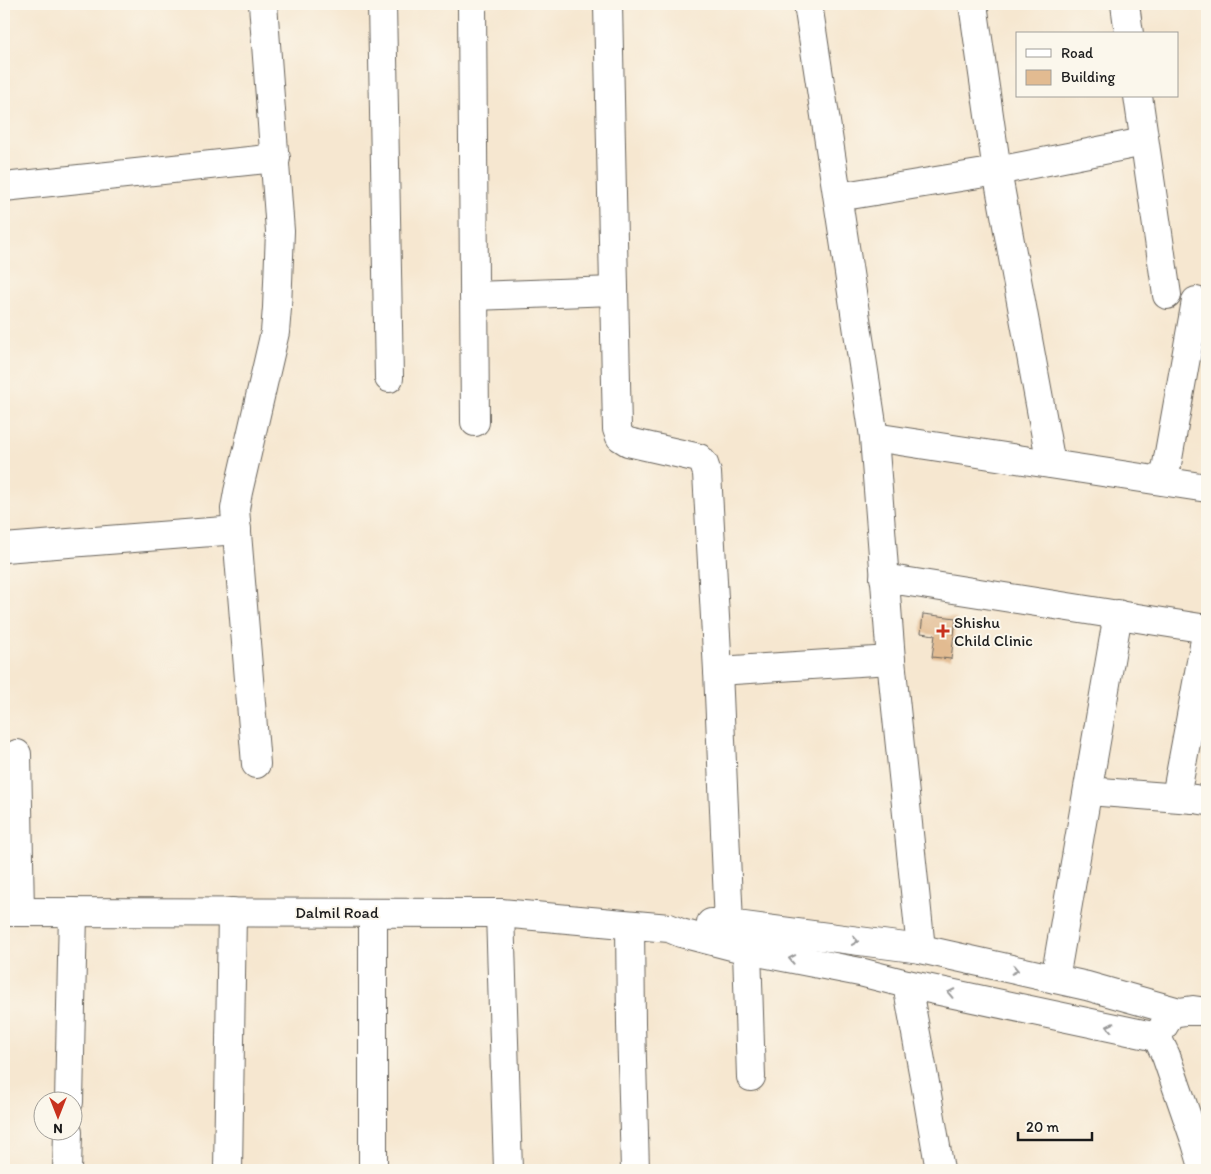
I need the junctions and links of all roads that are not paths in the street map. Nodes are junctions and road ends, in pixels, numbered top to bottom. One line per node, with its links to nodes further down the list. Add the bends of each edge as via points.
1 (264, 4): 11 (street)
2 (382, 4): 19 (street)
3 (472, 4): 17 (street)
4 (608, 4): 15 (street)
5 (808, 4): 14 (street)
6 (973, 4): 12 (street)
7 (1125, 4): 8 (street)
8 (1129, 32)
9 (1138, 98): 10 (street)
10 (1144, 142): 12 (street); 16 (street)
11 (276, 158): 13 (street); 25 (street, via 280,231 275,332 238,492)
12 (997, 171): 14 (street); 22 (street)
13 (4, 187)
14 (838, 197): 21 (street)
15 (614, 291): 17 (street); 31 (street, via 617,429 620,437 628,442 699,458 707,474)
16 (1167, 294)
17 (474, 296): 20 (street)
18 (1196, 302): 23 (street)
19 (389, 378)
20 (475, 422)
21 (874, 437): 22 (street); 27 (street)
22 (1051, 464): 23 (street)
23 (1164, 481): 24 (street)
24 (1207, 488)
25 (237, 530): 26 (street); 33 (street)
26 (4, 548)
27 (884, 578): 28 (street); 30 (street)
28 (1118, 614): 29 (street); 34 (street)
29 (1206, 639): 35 (street, via 1178,786 1182,797)
30 (890, 660): 31 (street); 44 (street)
31 (718, 671): 41 (street)
32 (17, 754): 36 (street)
33 (256, 764)
34 (1088, 790): 35 (street); 46 (street)
35 (1200, 800)
36 (12, 912): 37 (street, Dalmil Road)
37 (73, 912): 38 (street, Dalmil Road); 52 (street)
38 (232, 912): 39 (street, Dalmil Road); 55 (street)
39 (373, 913): 40 (street, Dalmil Road); 56 (street)
40 (500, 913): 42 (street, Dalmil Road); 57 (street)
41 (729, 924): 43 (street, via 684,923); 44 (street, one-way to 44)
42 (630, 925): 43 (street, Dalmil Road); 58 (street)
43 (669, 928): 45 (street)
44 (920, 949): 46 (street, one-way to 46)
45 (746, 950): 47 (street, one-way to 45); 51 (street)
46 (1055, 979): 48 (street)
47 (907, 984): 50 (street, one-way to 47); 59 (street)
48 (1179, 1012): 49 (street); 50 (street, via 1165,1024)
49 (1207, 1012)
50 (1157, 1037): 60 (street)
51 (751, 1077)
52 (69, 1092)
53 (68, 1142): 54 (street)
54 (67, 1170)
55 (228, 1170)
56 (373, 1170)
57 (508, 1170)
58 (635, 1170)
59 (940, 1170)
60 (1204, 1170)

